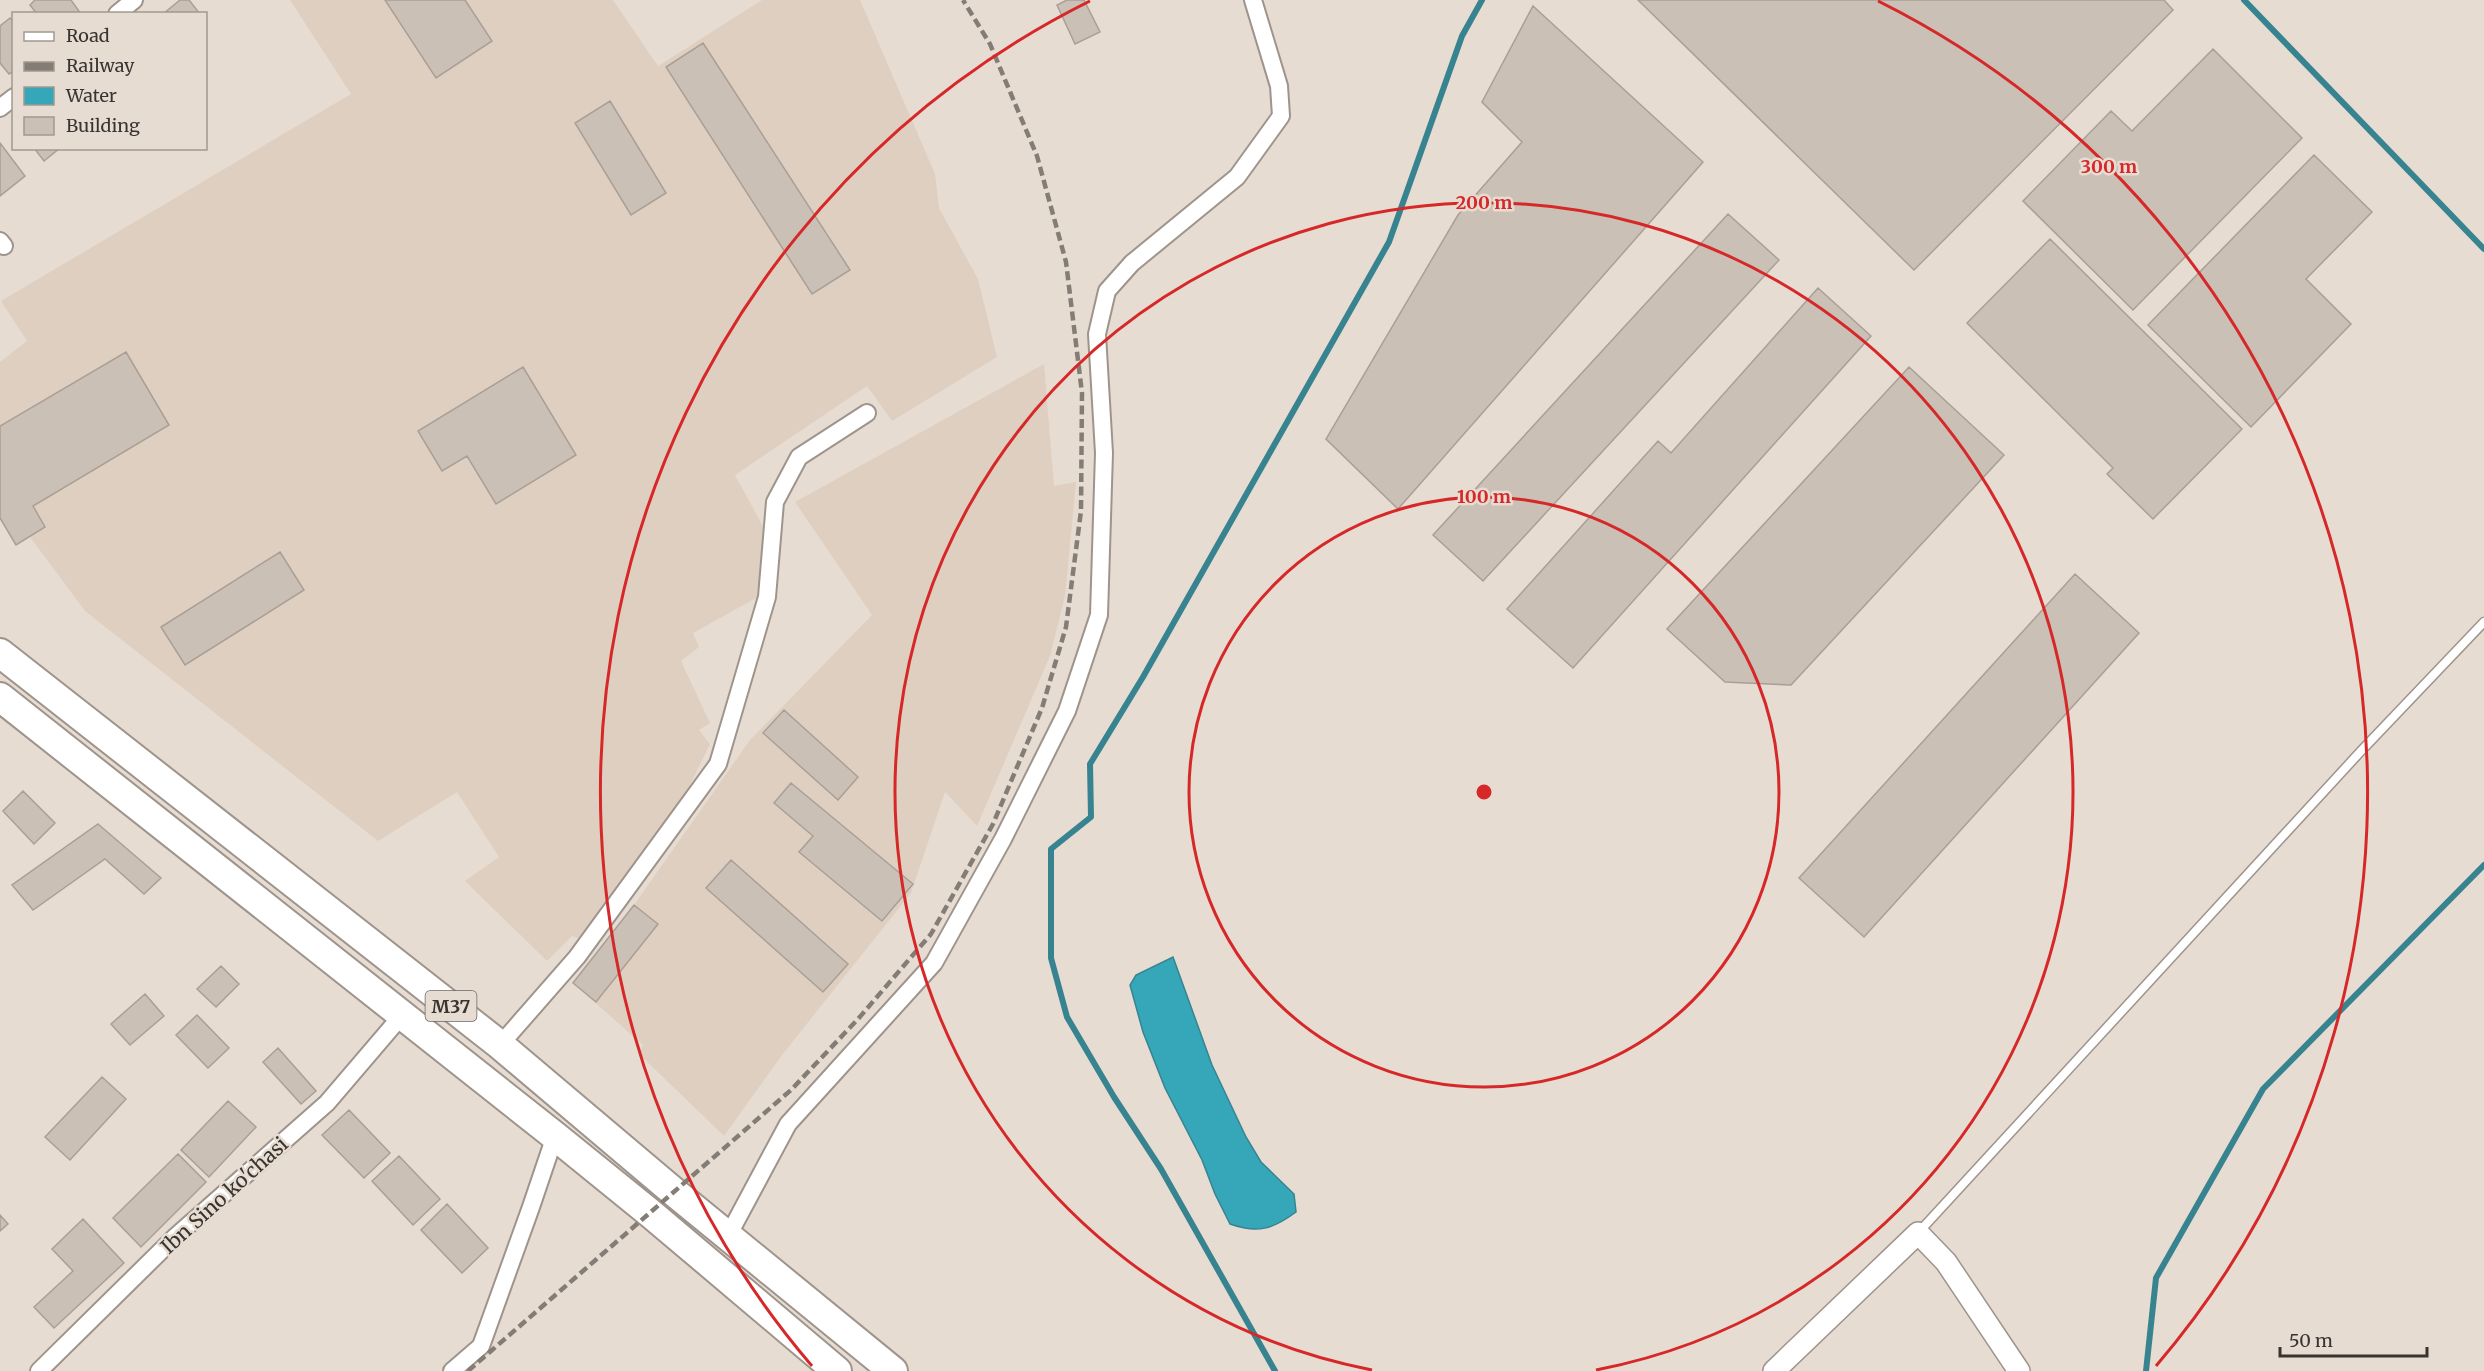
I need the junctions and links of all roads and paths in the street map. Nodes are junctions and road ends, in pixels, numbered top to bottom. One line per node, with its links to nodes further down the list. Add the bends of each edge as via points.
1 (134, 0): 3 (street)
2 (1253, 0): 14 (street, via 1279,86 1281,116 1238,177 1132,263 1107,291 1097,334 1104,453 1099,615 1067,711 1003,839 934,963 788,1124)
3 (119, 12)
4 (867, 413): 11 (street, via 799,457 775,502 767,597 718,764 577,957)
5 (2484, 622): 13 (lane, via 2352,760)
6 (0, 653): 8 (highway, M37)
7 (0, 697): 9 (highway, M37)
8 (280, 872): 9 (highway); 11 (highway, M37)
9 (261, 902): 10 (highway, M37)
10 (403, 1014): 12 (highway, M37); 15 (street, Ibn Sino ko'chasi, via 327,1103 175,1237)
11 (500, 1045): 14 (highway, M37)
12 (555, 1136): 16 (street, via 481,1346); 17 (highway, M37)
13 (1918, 1233): 19 (street); 20 (street, via 1946,1262)
14 (728, 1236): 18 (highway, M37)
15 (39, 1371)
16 (452, 1371)
17 (837, 1371)
18 (893, 1371)
19 (1774, 1371)
20 (2019, 1371)

